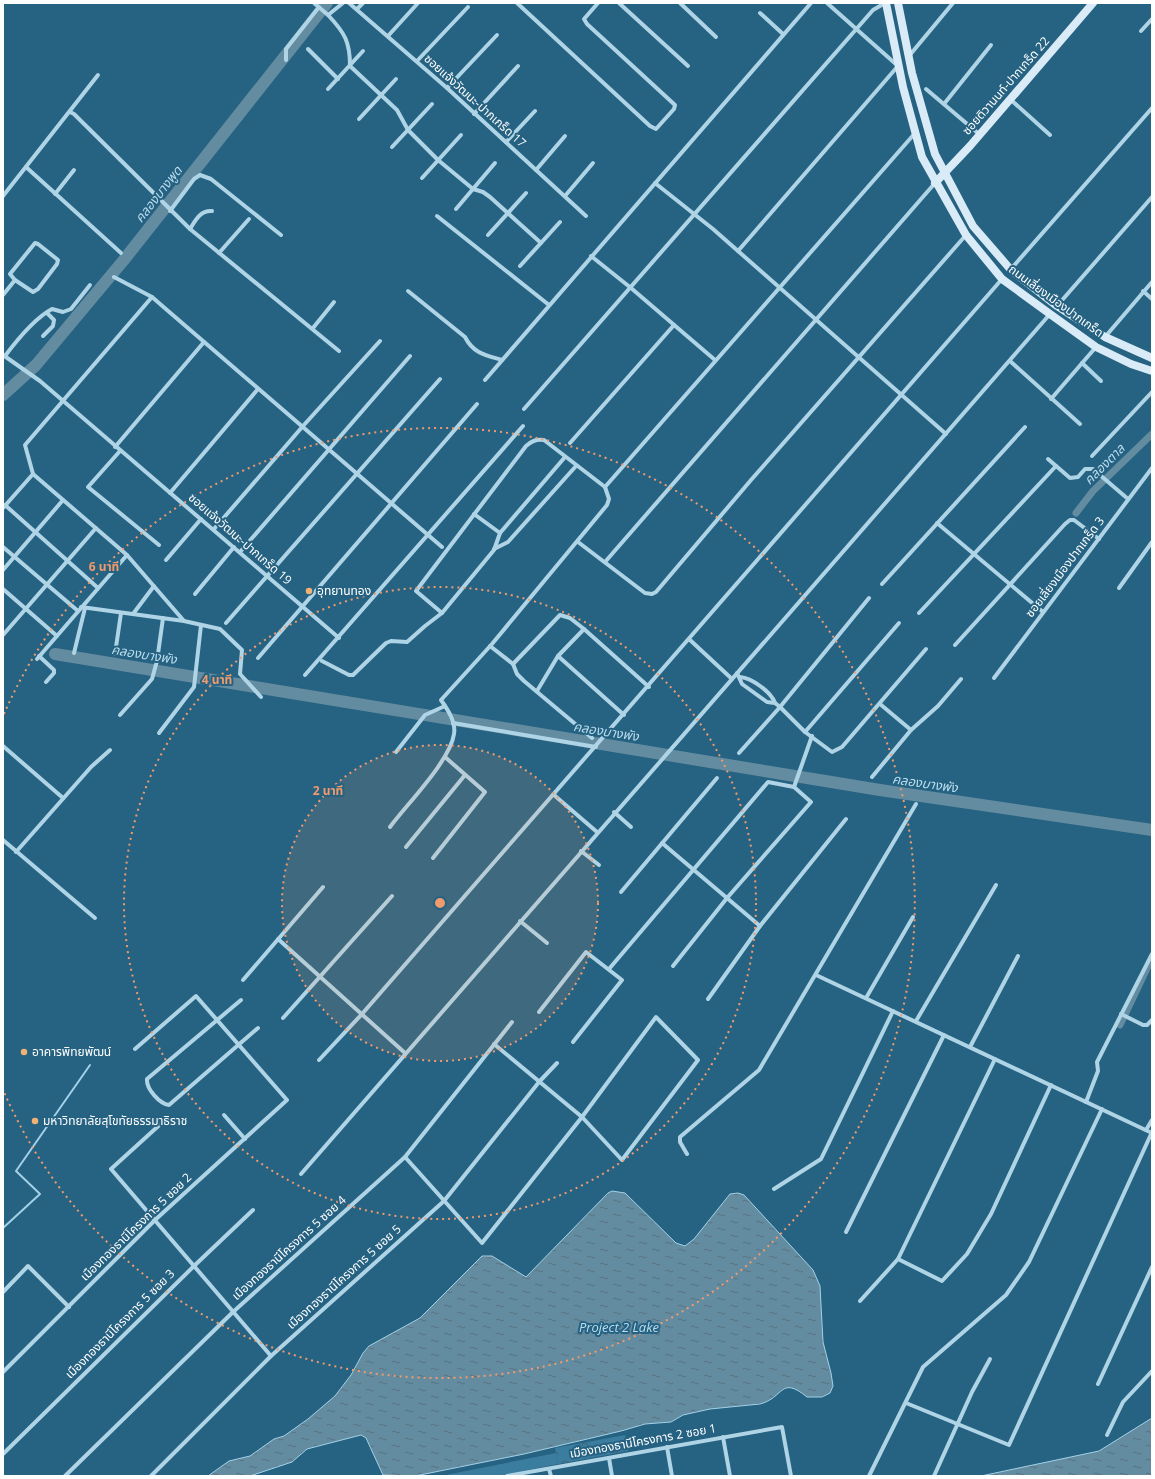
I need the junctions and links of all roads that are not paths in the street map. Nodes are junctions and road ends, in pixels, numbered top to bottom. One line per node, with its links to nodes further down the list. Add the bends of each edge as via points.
1 (314, 3): 17 (street)
2 (342, 3): 20 (street)
3 (349, 3): 18 (street, ซอยแจ้งวัฒนะ-ปากเกร็ด 17)
4 (363, 3): 18 (street)
5 (418, 3): 26 (street)
6 (517, 3): 7 (street, via 656,129 674,109 674,105 587,24 584,19)
7 (598, 3)
8 (619, 3): 36 (street)
9 (680, 3): 27 (street)
10 (811, 3): 24 (street)
11 (827, 3): 22 (street)
12 (885, 3): 22 (street, via 873,10); 37 (main road, ถนนเลี่ยงเมืองปากเกร็ด)
13 (898, 3): 31 (main road, ถนนเลี่ยงเมืองปากเกร็ด)
14 (953, 3): 31 (street)
15 (1093, 3): 45 (main road, ซอยติวานนท์-ปากเกร็ด 22)
16 (468, 7): 33 (street)
17 (321, 8): 20 (street); 32 (street, via 286,49)
18 (357, 9): 26 (street, ซอยแจ้งวัฒนะ-ปากเกร็ด 17)
19 (760, 13): 24 (street)
20 (328, 15): 34 (street, via 346,38 350,48)
21 (1152, 19): 23 (street)
22 (857, 29): 37 (street); 81 (street)
23 (1142, 31)
24 (783, 34): 69 (street)
25 (497, 35): 41 (street)
26 (388, 36): 33 (street, ซอยแจ้งวัฒนะ-ปากเกร็ด 17)
27 (716, 37)
28 (991, 45): 47 (street)
29 (308, 49): 39 (street)
30 (363, 51): 34 (street)
31 (908, 56): 67 (main road, ถนนเลี่ยงเมืองปากเกร็ด, via 935,154)
32 (286, 60)
33 (417, 62): 41 (street, ซอยแจ้งวัฒนะ-ปากเกร็ด 17)
34 (350, 66): 39 (street); 44 (street)
35 (518, 66): 51 (street)
36 (688, 66)
37 (898, 66): 54 (main road, ถนนเลี่ยงเมืองปากเกร็ด); 91 (street)
38 (98, 75): 50 (street)
39 (338, 79): 42 (street)
40 (396, 79): 44 (street)
41 (447, 88): 51 (street, ซอยแจ้งวัฒนะ-ปากเกร็ด 17)
42 (328, 89)
43 (926, 89): 47 (street)
44 (380, 95): 52 (street); 53 (street, via 396,110)
45 (1010, 99): 55 (main road, ซอยติวานนท์-ปากเกร็ด 22); 58 (street)
46 (432, 104): 53 (street)
47 (944, 104): 55 (street)
48 (1152, 108): 96 (street)
49 (535, 111): 59 (street)
50 (70, 112): 64 (street); 77 (street)
51 (474, 114): 59 (street, ซอยแจ้งวัฒนะ-ปากเกร็ด 17)
52 (359, 119)
53 (408, 130): 60 (street); 61 (street)
54 (916, 132): 70 (main road, ถนนเลี่ยงเมืองปากเกร็ด, via 922,157); 103 (street)
55 (979, 134): 67 (main road, ซอยติวานนท์-ปากเกร็ด 22)
56 (461, 135): 61 (street)
57 (564, 136): 66 (street)
58 (1050, 136)
59 (506, 142): 66 (street, ซอยแจ้งวัฒนะ-ปากเกร็ด 17)
60 (392, 147)
61 (438, 160): 68 (street); 71 (street)
62 (495, 163): 71 (street)
63 (593, 163): 75 (street)
64 (26, 167): 73 (street); 74 (street)
65 (74, 170): 73 (street)
66 (536, 170): 75 (street, ซอยแจ้งวัฒนะ-ปากเกร็ด 17)
67 (944, 174): 70 (main road, ซอยติวานนท์-ปากเกร็ด 22); 96 (main road, ถนนเลี่ยงเมืองปากเกร็ด, via 973,226)
68 (422, 178)
69 (655, 183): 81 (street); 94 (street)
70 (936, 183): 89 (main road, ถนนเลี่ยงเมืองปากเกร็ด); 114 (street)
71 (473, 189): 78 (street); 80 (street, via 483,192)
72 (526, 193): 80 (street)
73 (55, 194): 92 (street)
74 (3, 196)
75 (565, 196): 83 (street, ซอยแจ้งวัฒนะ-ปากเกร็ด 17)
76 (1152, 197): 111 (street)
77 (168, 209): 86 (street); 87 (street, via 194,179 203,175)
78 (456, 209)
79 (212, 211): 86 (street, via 200,215)
80 (508, 212): 88 (street); 90 (street)
81 (695, 214): 91 (street); 102 (street)
82 (437, 216): 110 (street)
83 (586, 216)
84 (248, 219): 93 (street)
85 (560, 222): 90 (street)
86 (190, 229): 93 (street)
87 (281, 235)
88 (488, 235)
89 (966, 235): 98 (main road, ถนนเลี่ยงเมืองปากเกร็ด); 125 (street)
90 (541, 243): 95 (street)
91 (738, 251): 103 (street)
92 (120, 253)
93 (219, 253): 116 (street)
94 (591, 256): 102 (street); 110 (street)
95 (520, 266)
96 (1011, 270): 111 (main road, ถนนเลี่ยงเมืองปากเกร็ด)
97 (114, 277): 107 (street)
98 (1002, 279): 113 (main road, ถนนเลี่ยงเมืองปากเกร็ด); 137 (street)
99 (15, 280): 99 (street, via 10,276 11,273 35,243 58,260 35,291 31,292); 106 (street)
100 (1152, 282): 105 (street)
101 (90, 285): 112 (street, via 71,309 63,312 52,310)
102 (632, 288): 115 (street); 141 (street)
103 (779, 288): 114 (street); 128 (street)
104 (408, 291): 127 (street, via 466,337 470,347 478,353)
105 (1143, 291): 108 (street); 118 (street)
106 (3, 295)
107 (152, 298): 120 (street); 139 (street)
108 (1152, 299)
109 (334, 302): 116 (street)
110 (549, 305): 127 (street)
111 (1057, 306): 118 (main road, ถนนเลี่ยงเมืองปากเกร็ด)
112 (47, 314): 117 (street, via 54,320); 123 (street)
113 (1050, 314): 121 (main road, ถนนเลี่ยงเมืองปากเกร็ด); 129 (street)
114 (817, 320): 125 (street); 187 (street)
115 (674, 325): 128 (street); 147 (street)
116 (313, 328): 122 (street)
117 (43, 336)
118 (1105, 337): 126 (main road, ถนนเลี่ยงเมืองปากเกร็ด)
119 (380, 341): 143 (street)
120 (204, 342): 135 (street); 148 (street)
121 (1096, 347): 130 (street); 131 (main road, ถนนเลี่ยงเมืองปากเกร็ด)
122 (339, 351)
123 (4, 355): 139 (street, ซอยแจ้งวัฒนะ-ปากเกร็ด 19)
124 (410, 356): 149 (street)
125 (859, 356): 137 (street); 187 (street, via 656,592 646,593)
126 (1152, 358)
127 (502, 360): 133 (street)
128 (716, 360): 159 (street)
129 (1010, 361): 138 (street); 146 (street)
130 (1082, 363): 134 (street); 138 (street)
131 (1152, 371)
132 (440, 379): 157 (street)
133 (485, 380)
134 (1102, 381)
135 (258, 389): 143 (street); 160 (street)
136 (1152, 392): 151 (street)
137 (902, 395): 146 (street); 217 (street)
138 (1051, 399): 142 (street)
139 (62, 401): 148 (street, ซอยแจ้งวัฒนะ-ปากเกร็ด 19); 158 (street, via 25,445)
140 (477, 404): 163 (street)
141 (524, 409)
142 (1080, 424)
143 (303, 426): 149 (street); 169 (street)
144 (523, 426): 172 (street)
145 (1026, 427): 167 (street)
146 (946, 434): 228 (street)
147 (570, 443)
148 (115, 446): 150 (street, ซอยแจ้งวัฒนะ-ปากเกร็ด 19)
149 (330, 449): 157 (street); 181 (street)
150 (120, 450): 160 (street, ซอยแจ้งวัฒนะ-ปากเกร็ด 19); 176 (street, via 88,487)
151 (1092, 456)
152 (565, 457): 154 (street); 165 (street, via 544,440 532,441); 171 (street)
153 (1048, 459): 155 (street)
154 (576, 466): 159 (street); 180 (street, via 508,542)
155 (1056, 466): 161 (street, via 1067,477 1073,478 1078,478 1085,469 1093,468); 182 (street)
156 (1152, 468): 161 (street, ซอยเลี่ยงเมืองปากเกร็ด 3)
157 (357, 473): 163 (street); 189 (street)
158 (33, 474): 162 (street); 164 (street)
159 (605, 487): 174 (street, via 609,499 607,504)
160 (170, 493): 166 (street, ซอยแจ้งวัฒนะ-ปากเกร็ด 19)
161 (1128, 499): 173 (street, ซอยเลี่ยงเมืองปากเกร็ด 3)
162 (63, 500): 168 (street); 170 (street)
163 (392, 503): 172 (street); 199 (street)
164 (4, 507): 170 (street)
165 (474, 514): 171 (street); 207 (street, via 416,591)
166 (201, 519): 169 (street, ซอยแจ้งวัฒนะ-ปากเกร็ด 19); 185 (street)
167 (937, 523): 182 (street); 191 (street)
168 (96, 528): 183 (street); 186 (street)
169 (214, 529): 177 (street, ซอยแจ้งวัฒนะ-ปากเกร็ด 19)
170 (35, 532): 184 (street); 186 (street)
171 (500, 534): 180 (street)
172 (428, 535): 178 (street); 216 (street)
173 (1099, 539): 192 (street, via 1074,520 1070,520); 203 (street, ซอยเลี่ยงเมืองปากเกร็ด 3)
174 (578, 542): 187 (street); 219 (street)
175 (1152, 542): 195 (street)
176 (159, 545)
177 (234, 546): 181 (street, ซอยแจ้งวัฒนะ-ปากเกร็ด 19); 197 (street)
178 (442, 546)
179 (3, 547): 184 (street)
180 (494, 550): 207 (street)
181 (240, 552): 189 (street, ซอยแจ้งวัฒนะ-ปากเกร็ด 19)
182 (974, 554): 192 (street); 205 (street)
183 (127, 555): 193 (street); 194 (street)
184 (14, 557): 188 (street); 190 (street)
185 (166, 560)
186 (67, 561): 190 (street); 194 (street)
187 (605, 562)
188 (3, 570)
189 (268, 576): 199 (street, ซอยแจ้งวัฒนะ-ปากเกร็ด 19); 211 (street)
190 (46, 584): 201 (street); 202 (street)
191 (882, 584)
192 (1010, 584): 203 (street); 218 (street)
193 (154, 586): 206 (street); 209 (street)
194 (98, 588): 200 (street)
195 (1118, 588)
196 (3, 589): 201 (street)
197 (195, 594)
198 (869, 598): 239 (street)
199 (303, 606): 216 (street, ซอยแจ้งวัฒนะ-ปากเกร็ด 19); 224 (street)
200 (83, 608): 202 (street); 204 (street); 221 (street)
201 (26, 609): 214 (street); 215 (street)
202 (78, 611): 215 (street)
203 (1043, 612): 229 (street, ซอยเลี่ยงเมืองปากเกร็ด 3)
204 (120, 613): 206 (street); 222 (street)
205 (919, 613)
206 (133, 614): 208 (street)
207 (442, 614): 225 (street, via 407,642 386,643 353,675)
208 (163, 618): 209 (street); 240 (street, via 152,679)
209 (184, 621): 212 (street)
210 (899, 622): 245 (street)
211 (226, 623)
212 (201, 626): 235 (street, via 220,629 242,650 240,674); 244 (street, via 194,686)
213 (584, 629): 223 (street); 226 (street, via 570,618 560,616); 233 (street)
214 (3, 635)
215 (57, 636): 232 (street, via 38,657 54,670)
216 (339, 638): 227 (street)
217 (690, 640): 230 (street); 233 (street)
218 (955, 645)
219 (490, 646): 226 (street); 238 (street, via 441,700)
220 (926, 649): 237 (street)
221 (74, 653)
222 (115, 654)
223 (558, 656): 234 (street); 241 (street)
224 (258, 658)
225 (322, 661)
226 (513, 664): 234 (street, via 517,674)
227 (305, 675)
228 (739, 675): 230 (street); 236 (street, via 772,696); 236 (street, via 742,684 767,702)
229 (994, 678)
230 (732, 679): 261 (street)
231 (961, 679): 243 (street, via 938,706)
232 (46, 682)
233 (649, 687): 241 (street)
234 (537, 691): 247 (street)
235 (260, 698)
236 (775, 703): 239 (street)
237 (880, 704): 243 (street); 246 (street, via 838,750 832,752)
238 (445, 706): 242 (street, via 452,716); 251 (street, via 424,716)
239 (780, 707): 245 (street); 252 (street)
240 (120, 715)
241 (624, 715): 249 (street)
242 (453, 723): 249 (street); 253 (street, via 454,733)
243 (911, 730): 255 (street)
244 (159, 732)
245 (805, 732): 246 (street)
246 (812, 736): 257 (street)
247 (592, 738)
248 (3, 746): 259 (street)
249 (596, 747): 258 (street)
250 (110, 750): 259 (street)
251 (396, 752)
252 (739, 754)
253 (445, 757): 254 (street); 263 (street)
254 (465, 776): 268 (street); 271 (street, via 485,792)
255 (872, 777)
256 (717, 778): 267 (street)
257 (794, 788): 273 (street, via 768,782); 278 (street, via 811,802)
258 (554, 795): 265 (street); 297 (street)
259 (63, 798): 270 (street)
260 (916, 804): 289 (street)
261 (614, 812): 264 (street); 265 (street)
262 (846, 819): 282 (street)
263 (390, 827)
264 (631, 827)
265 (597, 832): 269 (street)
266 (3, 840): 270 (street)
267 (662, 843): 273 (street); 276 (street)
268 (406, 847)
269 (580, 851): 272 (street); 281 (street)
270 (16, 852): 280 (street)
271 (432, 858)
272 (599, 865)
273 (694, 869): 278 (street); 288 (street)
274 (996, 885): 303 (street)
275 (323, 887): 283 (street)
276 (621, 892)
277 (392, 896): 290 (street)
278 (727, 898): 282 (street); 287 (street)
279 (913, 917): 292 (street)
280 (95, 918)
281 (520, 921): 284 (street); 311 (street)
282 (760, 926): 293 (street)
283 (278, 939): 290 (street); 291 (street)
284 (547, 943)
285 (1152, 954): 298 (street)
286 (1018, 956): 309 (street)
287 (673, 966)
288 (609, 969): 296 (street, via 586,952); 306 (street, via 622,980)
289 (816, 975): 292 (street); 326 (street, via 759,1070 680,1138)
290 (320, 978): 297 (street); 299 (street)
291 (243, 980)
292 (866, 998): 295 (street)
293 (708, 999)
294 (241, 1000): 300 (street)
295 (893, 1011): 303 (street); 329 (street, via 820,1159)
296 (539, 1012)
297 (362, 1014): 311 (street); 313 (street)
298 (1121, 1014): 301 (street, via 1143,1025 1148,1025); 317 (street, via 1097,1062 1098,1071)
299 (283, 1018)
300 (218, 1020): 307 (street); 307 (street, via 147,1079 147,1085 154,1094 165,1104 170,1105); 310 (street, via 196,996)
301 (1152, 1020)
302 (512, 1022): 308 (street, เมืองทองธานีโครงการ 5 ซอย 4)
303 (916, 1022): 305 (street)
304 (258, 1028): 307 (street)
305 (944, 1035): 309 (street); 333 (street)
306 (573, 1042)
307 (239, 1044): 325 (street, เมืองทองธานีโครงการ 5 ซอย 2, via 286,1100)
308 (494, 1044): 315 (street); 327 (street, เมืองทองธานีโครงการ 5 ซอย 4)
309 (970, 1047): 312 (street)
310 (135, 1049)
311 (405, 1053): 328 (street)
312 (995, 1059): 316 (street); 334 (street)
313 (319, 1060)
314 (557, 1063): 315 (street, เมืองทองธานีโครงการ 5 ซอย 5)
315 (539, 1082): 320 (street); 330 (street, เมืองทองธานีโครงการ 5 ซอย 5)
316 (1051, 1085): 317 (street); 334 (street, via 991,1214 967,1254 942,1280)
317 (1086, 1102): 318 (street)
318 (1102, 1109): 323 (street); 346 (street, via 1029,1262 1006,1295 923,1367)
319 (224, 1115): 325 (street)
320 (582, 1117): 320 (street, via 622,1160 698,1060 656,1017); 330 (street, via 482,1243)
321 (165, 1120): 332 (street, via 111,1169)
322 (1152, 1120): 323 (street)
323 (1146, 1130): 324 (street)
324 (1152, 1132): 347 (street, via 1009,1445)
325 (245, 1139): 332 (street, เมืองทองธานีโครงการ 5 ซอย 2)
326 (687, 1154)
327 (405, 1157): 330 (street); 340 (street, เมืองทองธานีโครงการ 5 ซอย 4)
328 (301, 1174)
329 (774, 1188)
330 (444, 1201): 341 (street, เมืองทองธานีโครงการ 5 ซอย 5)
331 (253, 1210): 335 (street, เมืองทองธานีโครงการ 5 ซอย 3)
332 (155, 1220): 335 (street); 339 (street, เมืองทองธานีโครงการ 5 ซอย 2)
333 (846, 1232)
334 (898, 1259): 338 (street)
335 (194, 1266): 340 (street); 351 (street, เมืองทองธานีโครงการ 5 ซอย 3)
336 (1152, 1267): 345 (street)
337 (3, 1292): 339 (street, via 28,1266)
338 (860, 1300)
339 (69, 1307): 344 (street, เมืองทองธานีโครงการ 5 ซอย 2)
340 (233, 1312): 341 (street); 354 (street, เมืองทองธานีโครงการ 5 ซอย 4)
341 (271, 1356): 355 (street, เมืองทองธานีโครงการ 5 ซอย 5)
342 (990, 1359): 347 (street)
343 (1152, 1371): 348 (street, via 1123,1402)
344 (3, 1372)
345 (1098, 1384)
346 (906, 1403): 347 (street); 362 (street)
347 (958, 1425): 363 (street)
348 (1107, 1434)
349 (723, 1437): 350 (street, เมืองทองธานีโครงการ 2 ซอย 1); 360 (street); 361 (street, เมืองทองธานีโครงการ 2 ซอย 1, via 782,1427)
350 (667, 1448): 352 (street, เมืองทองธานีโครงการ 2 ซอย 1); 359 (street)
351 (3, 1454)
352 (609, 1458): 353 (street, เมืองทองธานีโครงการ 2 ซอย 1); 358 (street)
353 (549, 1468): 356 (street, เมืองทองธานีโครงการ 2 ซอย 1); 357 (street)
354 (65, 1476)
355 (151, 1476)
356 (508, 1476)
357 (551, 1476)
358 (612, 1476)
359 (672, 1476)
360 (730, 1476)
361 (791, 1476)
362 (869, 1476)
363 (934, 1476)

